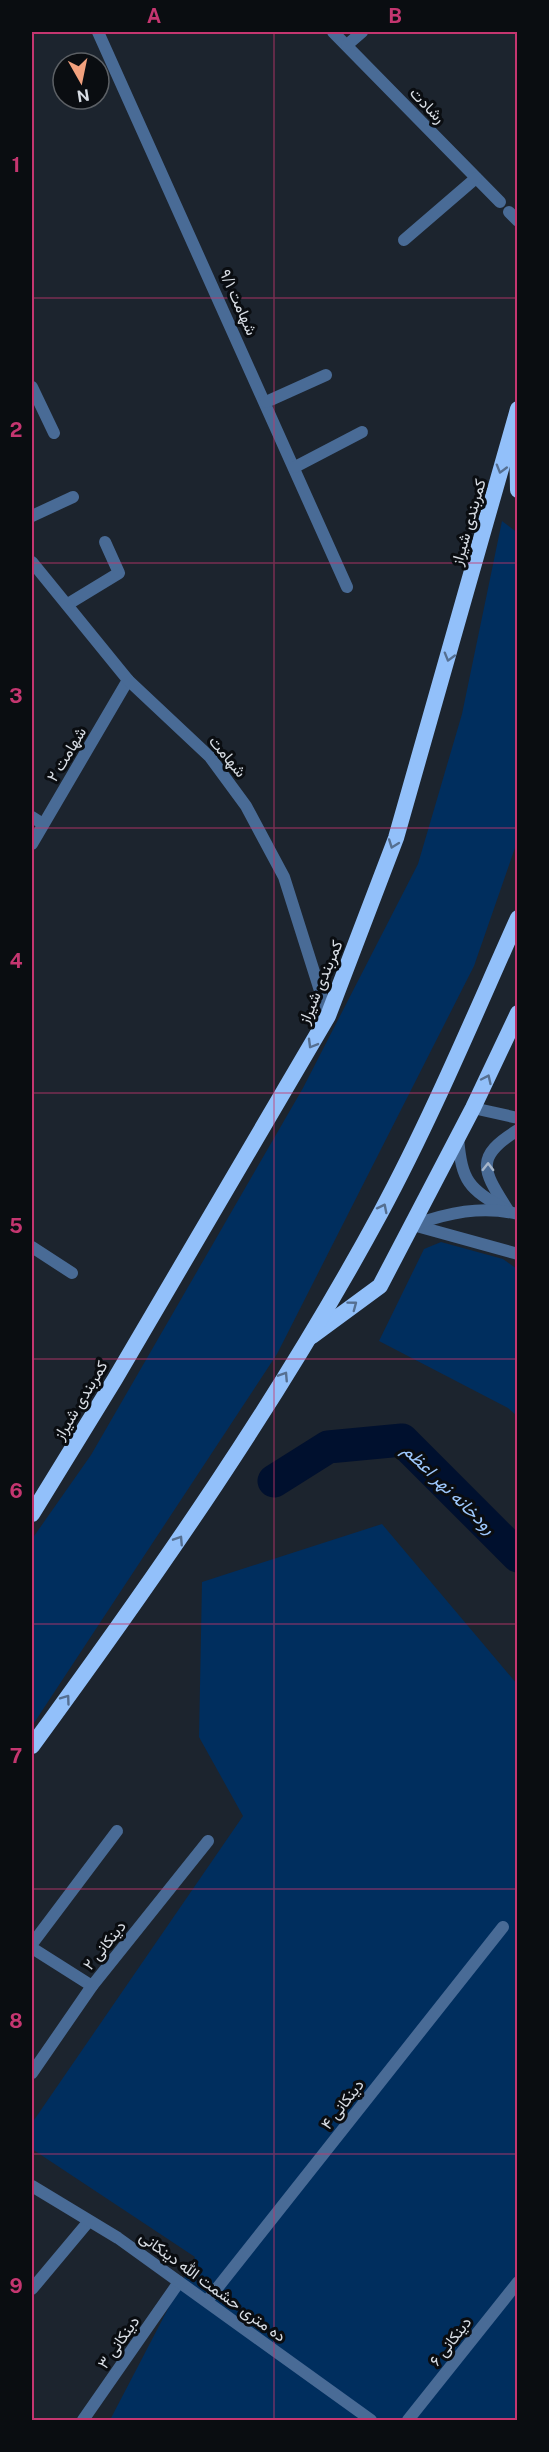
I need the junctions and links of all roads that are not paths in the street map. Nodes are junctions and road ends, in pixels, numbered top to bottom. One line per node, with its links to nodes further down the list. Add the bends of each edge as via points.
1 (98, 32): 10 (street, ۹/۱ شهامت)
2 (333, 32): 4 (street, رشادت)
3 (363, 32): 4 (street)
4 (347, 45): 5 (street, رشادت)
5 (476, 178): 6 (street, رشادت); 7 (street)
6 (500, 202)
7 (404, 240)
8 (326, 375): 10 (street)
9 (32, 387): 13 (street)
10 (266, 402): 14 (street, ۹/۱ شهامت)
11 (517, 411): 15 (highway); 28 (highway, کمربندی شیراز, one-way to 28, via 396,838)
12 (362, 432): 14 (street)
13 (54, 433)
14 (295, 467): 20 (street, ۹/۱ شهامت)
15 (518, 490)
16 (74, 497): 17 (street)
17 (32, 516)
18 (105, 542): 21 (street, via 119,573)
19 (32, 561): 21 (street, شهامت)
20 (347, 587)
21 (68, 604): 22 (street, شهامت)
22 (128, 680): 24 (street, ۲ شهامت); 28 (street, شهامت, via 210,757 246,806 284,877)
23 (32, 817): 24 (street)
24 (43, 824): 25 (street, ۲ شهامت)
25 (32, 844)
26 (518, 918): 38 (highway, one-way to 26, via 387,1201)
27 (518, 1013): 29 (highway, one-way to 27)
28 (328, 1016): 39 (highway, کمربندی شیراز, one-way to 39)
29 (473, 1108): 30 (street); 32 (highway)
30 (518, 1118)
31 (518, 1130): 33 (street, one-way to 31, via 488,1179 487,1159 496,1143)
32 (458, 1138): 33 (street, via 460,1165 467,1180 477,1193); 34 (highway)
33 (513, 1213): 34 (street, via 475,1209)
34 (414, 1226): 36 (street); 38 (highway, one-way to 34, via 380,1286)
35 (32, 1247): 37 (street)
36 (518, 1254)
37 (72, 1273)
38 (306, 1341): 40 (highway, one-way to 38, via 148,1587)
39 (32, 1514)
40 (32, 1746)
41 (117, 1831): 44 (street)
42 (208, 1840): 45 (street, ۲ دینکانی)
43 (503, 1927): 52 (street, ۴ دینکانی)
44 (32, 1946): 45 (street)
45 (92, 1986): 46 (street, ۲ دینکانی)
46 (32, 2073)
47 (32, 2186): 48 (street, ده متری حشمت الله دینکانی)
48 (89, 2221): 49 (street, ده متری حشمت الله دینکانی); 51 (street)
49 (179, 2282): 52 (street, ده متری حشمت الله دینکانی); 53 (street, ۳ دینکانی)
50 (518, 2282): 55 (street, ۶ دینکانی)
51 (32, 2289)
52 (207, 2301): 54 (street, ده متری حشمت الله دینکانی)
53 (83, 2421)
54 (371, 2421)
55 (408, 2421)

